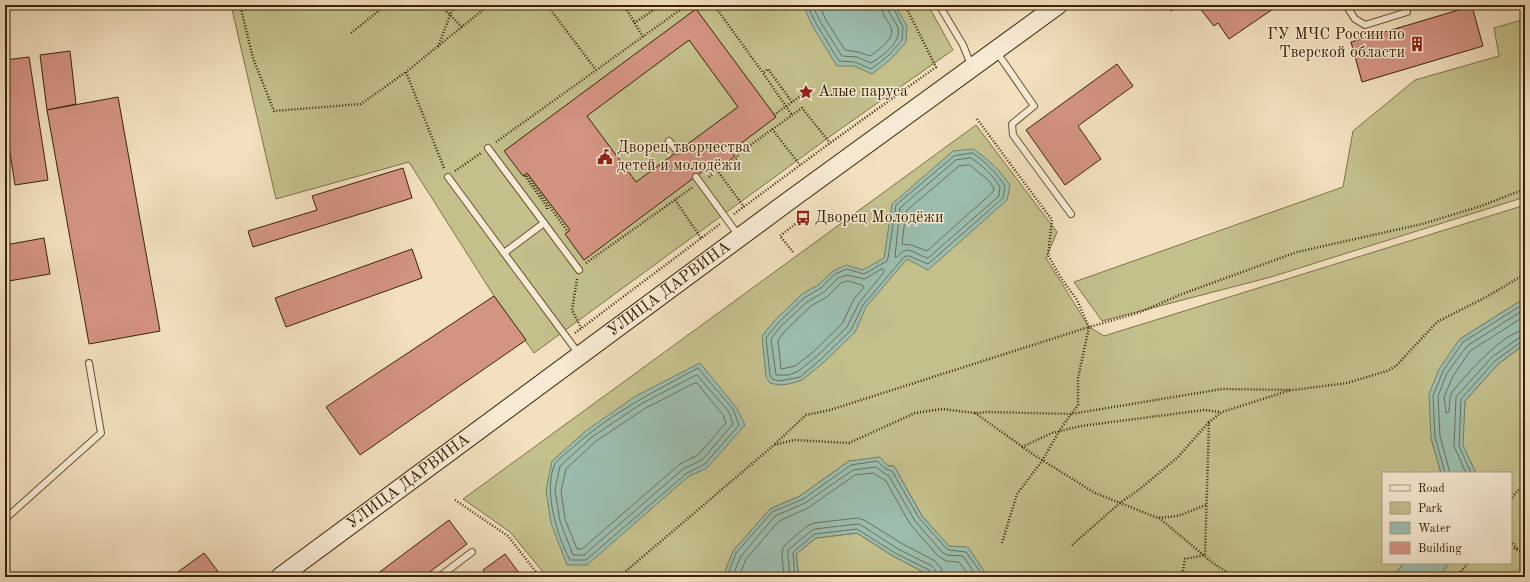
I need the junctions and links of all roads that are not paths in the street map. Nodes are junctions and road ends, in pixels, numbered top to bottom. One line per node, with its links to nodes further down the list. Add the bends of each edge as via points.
1 (939, 5): 6 (lane, via 963,45)
2 (1346, 5): 4 (lane, via 1355,19 1365,25)
3 (1054, 6): 5 (main road, УЛИЦА ДАРВИНА)
4 (1407, 12)
5 (995, 50): 6 (main road, УЛИЦА ДАРВИНА); 12 (lane, via 1034,106 1012,124 1013,135)
6 (972, 67): 14 (main road, УЛИЦА ДАРВИНА)
7 (669, 140): 9 (lane)
8 (488, 148): 13 (lane)
9 (677, 151)
10 (448, 177): 15 (lane)
11 (696, 177): 14 (lane)
12 (1071, 214)
13 (544, 223): 15 (lane); 16 (lane)
14 (740, 237): 17 (main road, УЛИЦА ДАРВИНА)
15 (504, 253): 17 (lane)
16 (579, 270)
17 (580, 356): 21 (main road, УЛИЦА ДАРВИНА)
18 (89, 363): 19 (lane, via 101,433)
19 (5, 519)
20 (472, 552): 22 (lane)
21 (281, 577)
22 (439, 577)

